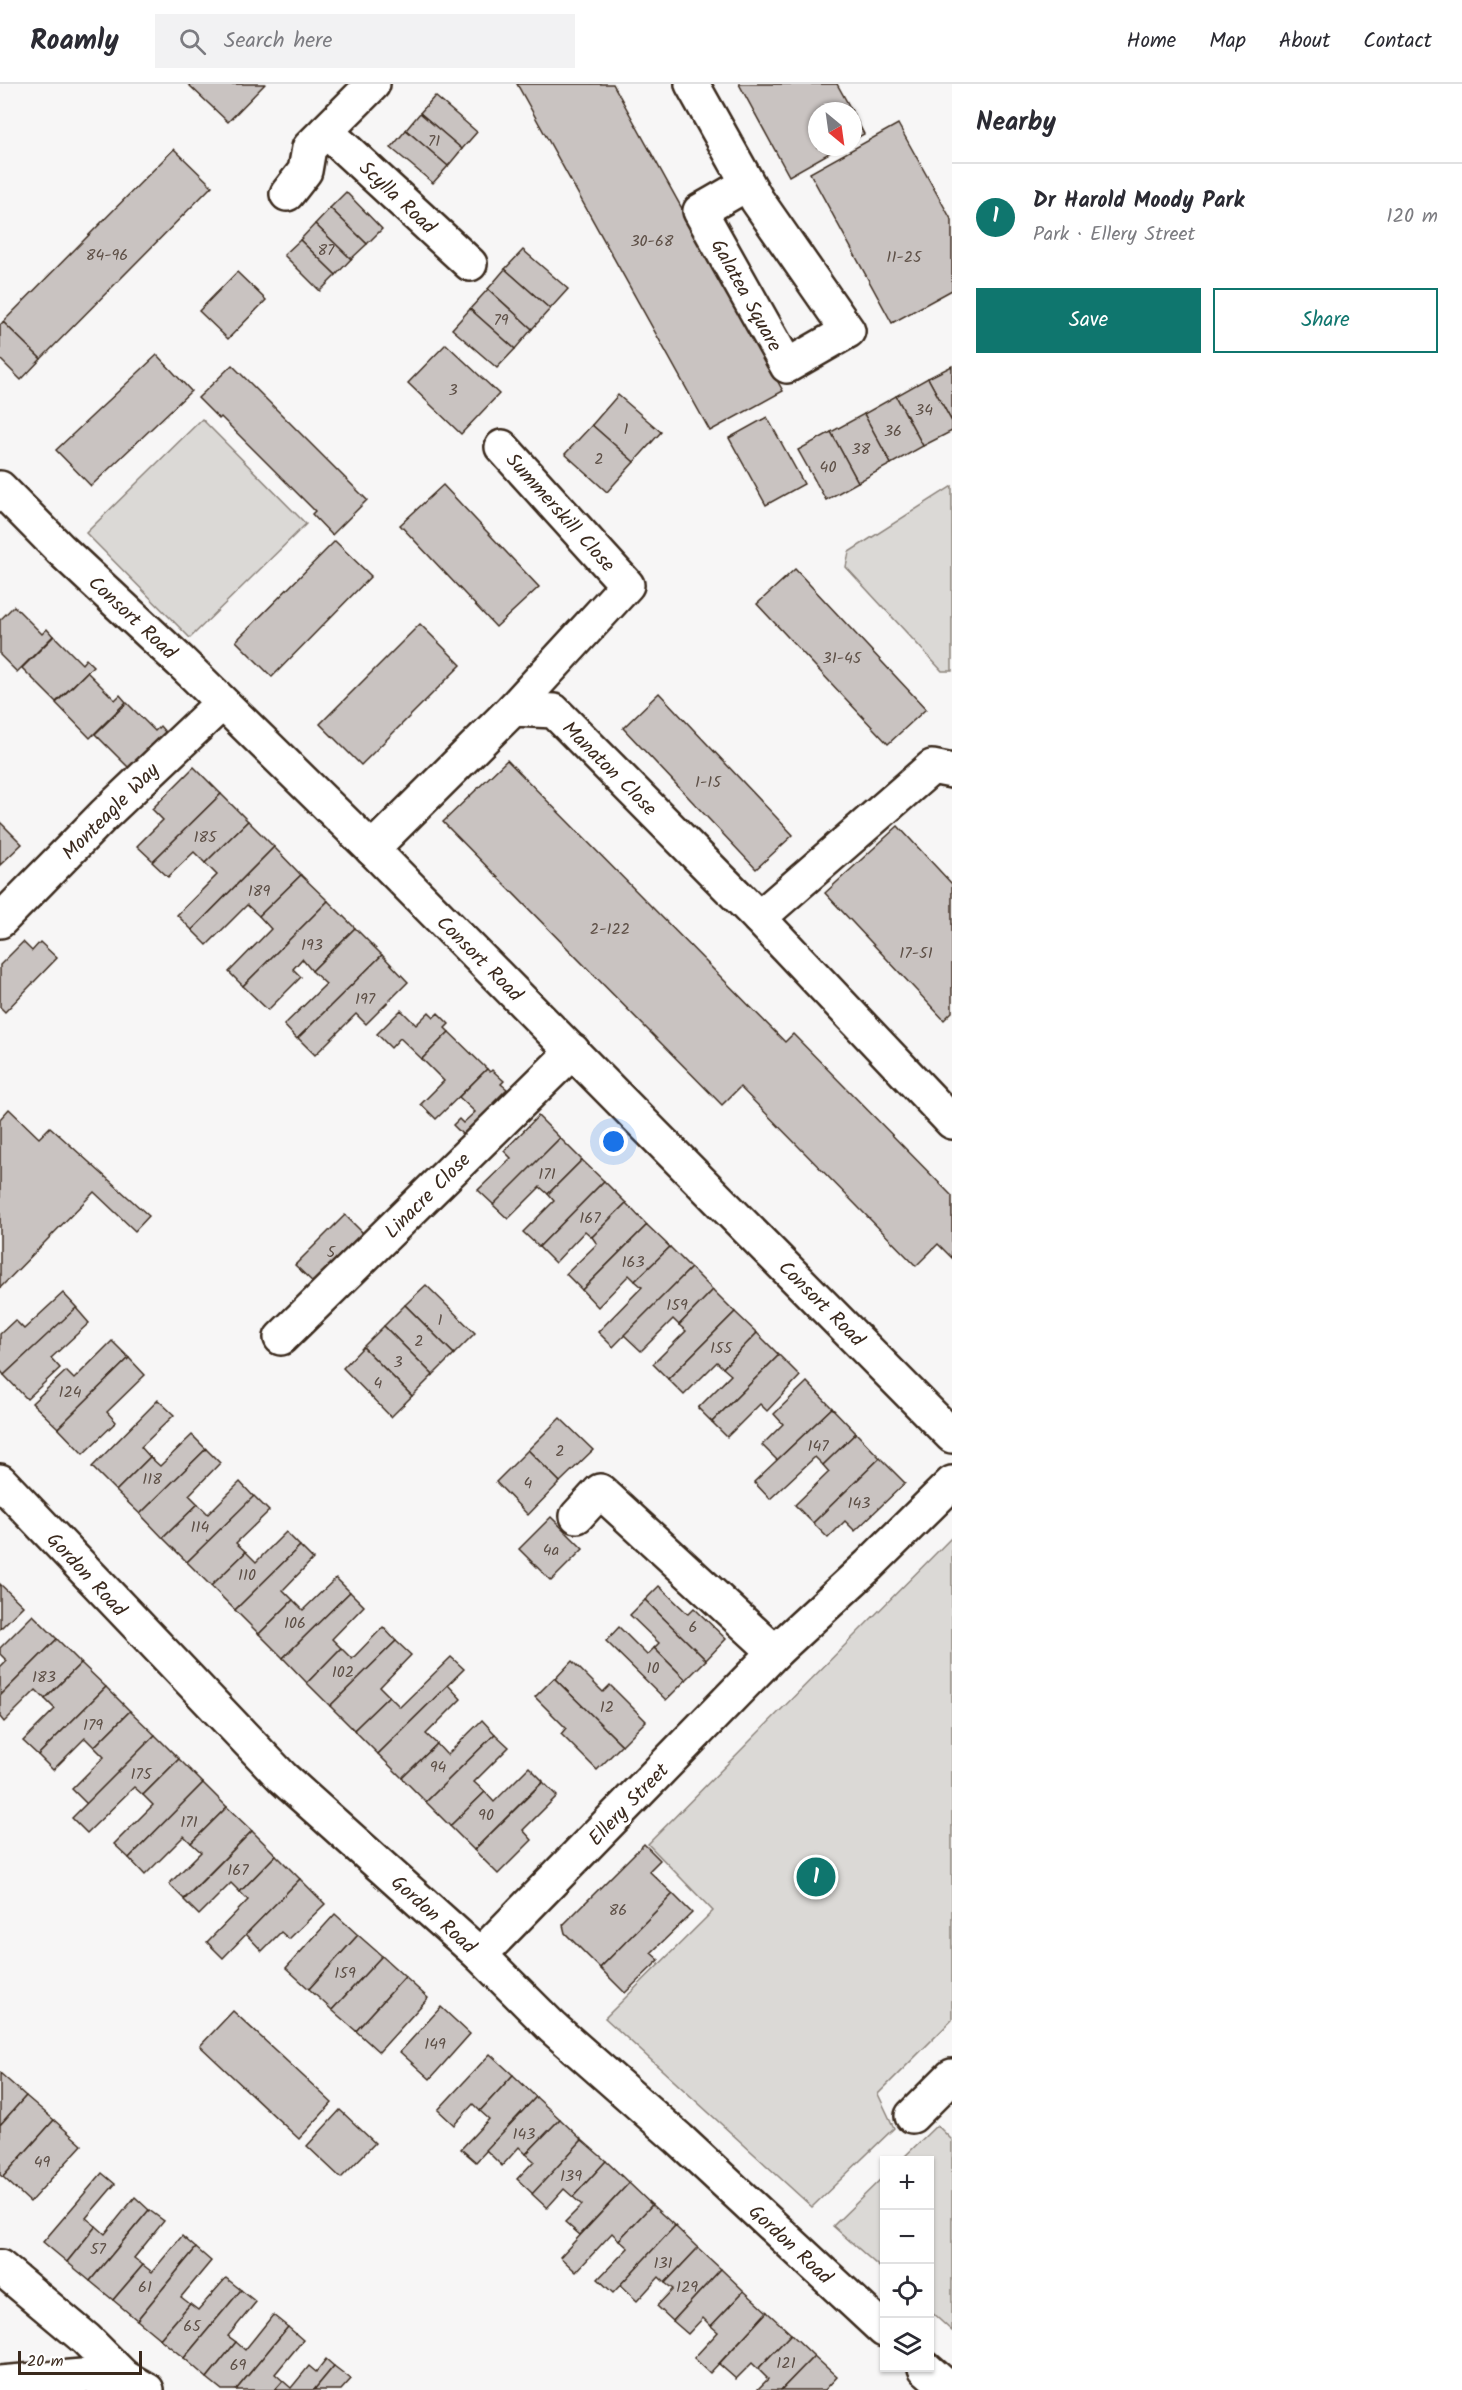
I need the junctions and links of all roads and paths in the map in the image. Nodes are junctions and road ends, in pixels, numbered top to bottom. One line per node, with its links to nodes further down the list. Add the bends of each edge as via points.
1 (373, 84): 3 (street)
2 (692, 84): 4 (street, Galatea Square)
3 (326, 131): 5 (street, via 309,148 305,171); 6 (street, Scylla Road)
4 (747, 184): 4 (street, Galatea Square, via 700,211 787,366 848,331)
5 (287, 194)
6 (470, 264)
7 (502, 447): 10 (street, Summerskill Close, via 627,585)
8 (0, 488): 9 (street, Consort Road)
9 (222, 703): 12 (street, Consort Road); 14 (street, Monteagle Way, via 104,814)
10 (513, 710): 12 (street); 13 (street, Manaton Close, via 554,711)
11 (952, 771): 13 (street, via 932,767)
12 (372, 849): 15 (street, Consort Road)
13 (759, 918): 16 (street, Manaton Close)
14 (0, 921)
15 (573, 1051): 17 (street, Linacre Close); 18 (street, Consort Road)
16 (952, 1122)
17 (281, 1338)
18 (952, 1436)
19 (0, 1481): 23 (street, Gordon Road, via 283,1778)
20 (952, 1483): 22 (street, Ellery Street)
21 (577, 1515): 22 (street, via 600,1491)
22 (775, 1652): 23 (street, Ellery Street)
23 (480, 1955): 27 (street, Gordon Road, via 552,2027)
24 (952, 2076): 25 (street)
25 (912, 2116)
26 (0, 2266): 30 (street)
27 (880, 2325)
28 (931, 2372): 31 (street)
29 (0, 2383): 30 (street, via 82,2376)
30 (135, 2384)
31 (950, 2390)

